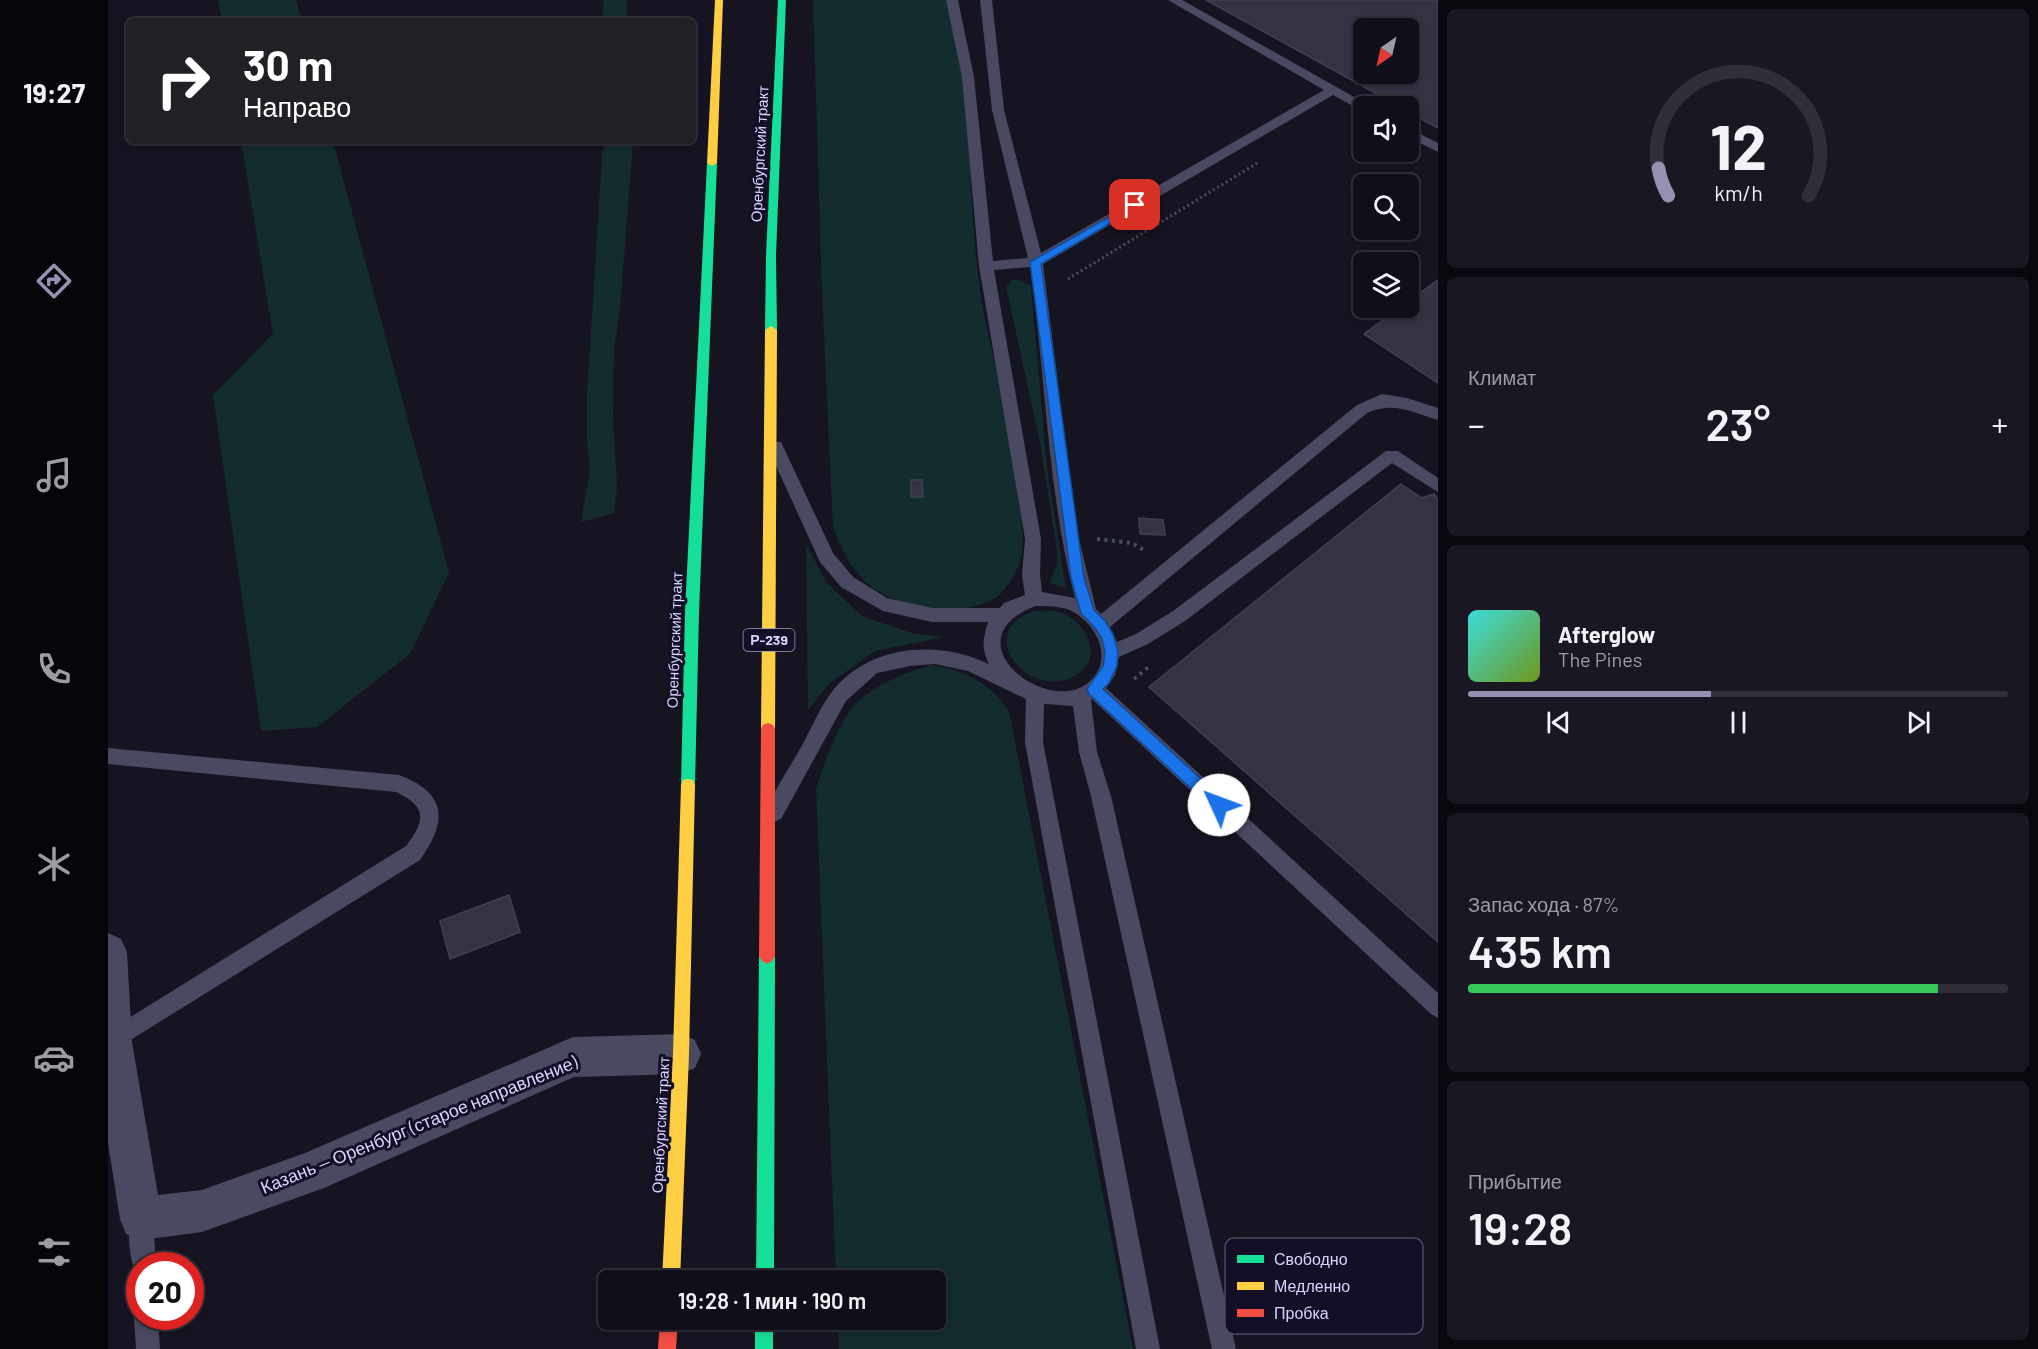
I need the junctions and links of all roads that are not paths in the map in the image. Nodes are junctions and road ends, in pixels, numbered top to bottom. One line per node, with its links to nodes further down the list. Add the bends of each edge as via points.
1 (719, 0): 27 (main road, Оренбургский тракт, via 692,612)
2 (782, 0): 13 (main road, Оренбургский тракт / Р-239, via 771,255)
3 (952, 0): 11 (lane, via 968,77)
4 (986, 0): 10 (lane, via 1001,126)
5 (1174, 0): 6 (lane)
6 (1333, 90): 7 (lane); 10 (lane)
7 (1353, 101)
8 (1419, 138): 9 (lane)
9 (1438, 148)
10 (1036, 262): 11 (lane); 17 (lane, via 1077,578)
11 (986, 266): 15 (lane, via 1033,539)
12 (1438, 414): 17 (lane, via 1382,400 1362,409 1167,568)
13 (770, 434): 16 (lane, via 826,557 847,582 883,604 932,615); 23 (main road, Оренбургский тракт / Р-239)
14 (1438, 486): 18 (lane, via 1392,455 1179,616)
15 (1034, 599): 16 (lane); 17 (lane, via 1071,604)
16 (1001, 615): 19 (lane, via 990,644 994,660)
17 (1094, 619): 18 (lane, via 1108,638)
18 (1112, 652): 20 (lane, via 1104,679)
19 (1012, 683): 21 (lane); 23 (lane, via 971,664 935,656 872,667 840,695)
20 (1087, 693): 21 (lane, via 1066,700); 25 (lane); 39 (lane, via 1088,752)
21 (1035, 696): 38 (lane, via 1034,742)
22 (108, 756): 26 (lane, via 399,784 420,796 430,814 429,831 413,853)
23 (768, 822): 31 (main road, Оренбургский тракт / Р-239)
24 (108, 952): 26 (street)
25 (1438, 1007)
26 (110, 1042): 28 (street)
27 (681, 1054): 28 (street, Казань — Оренбург (старое направление), via 573,1057 309,1173 202,1211); 30 (main road, Оренбургский тракт)
28 (141, 1219): 29 (lane)
29 (143, 1252)
30 (671, 1270)
31 (765, 1270)
32 (147, 1330): 35 (lane)
33 (668, 1330): 36 (main road)
34 (764, 1330): 37 (main road)
35 (148, 1349)
36 (667, 1349)
37 (764, 1349)
38 (1148, 1349)
39 (1224, 1349)

